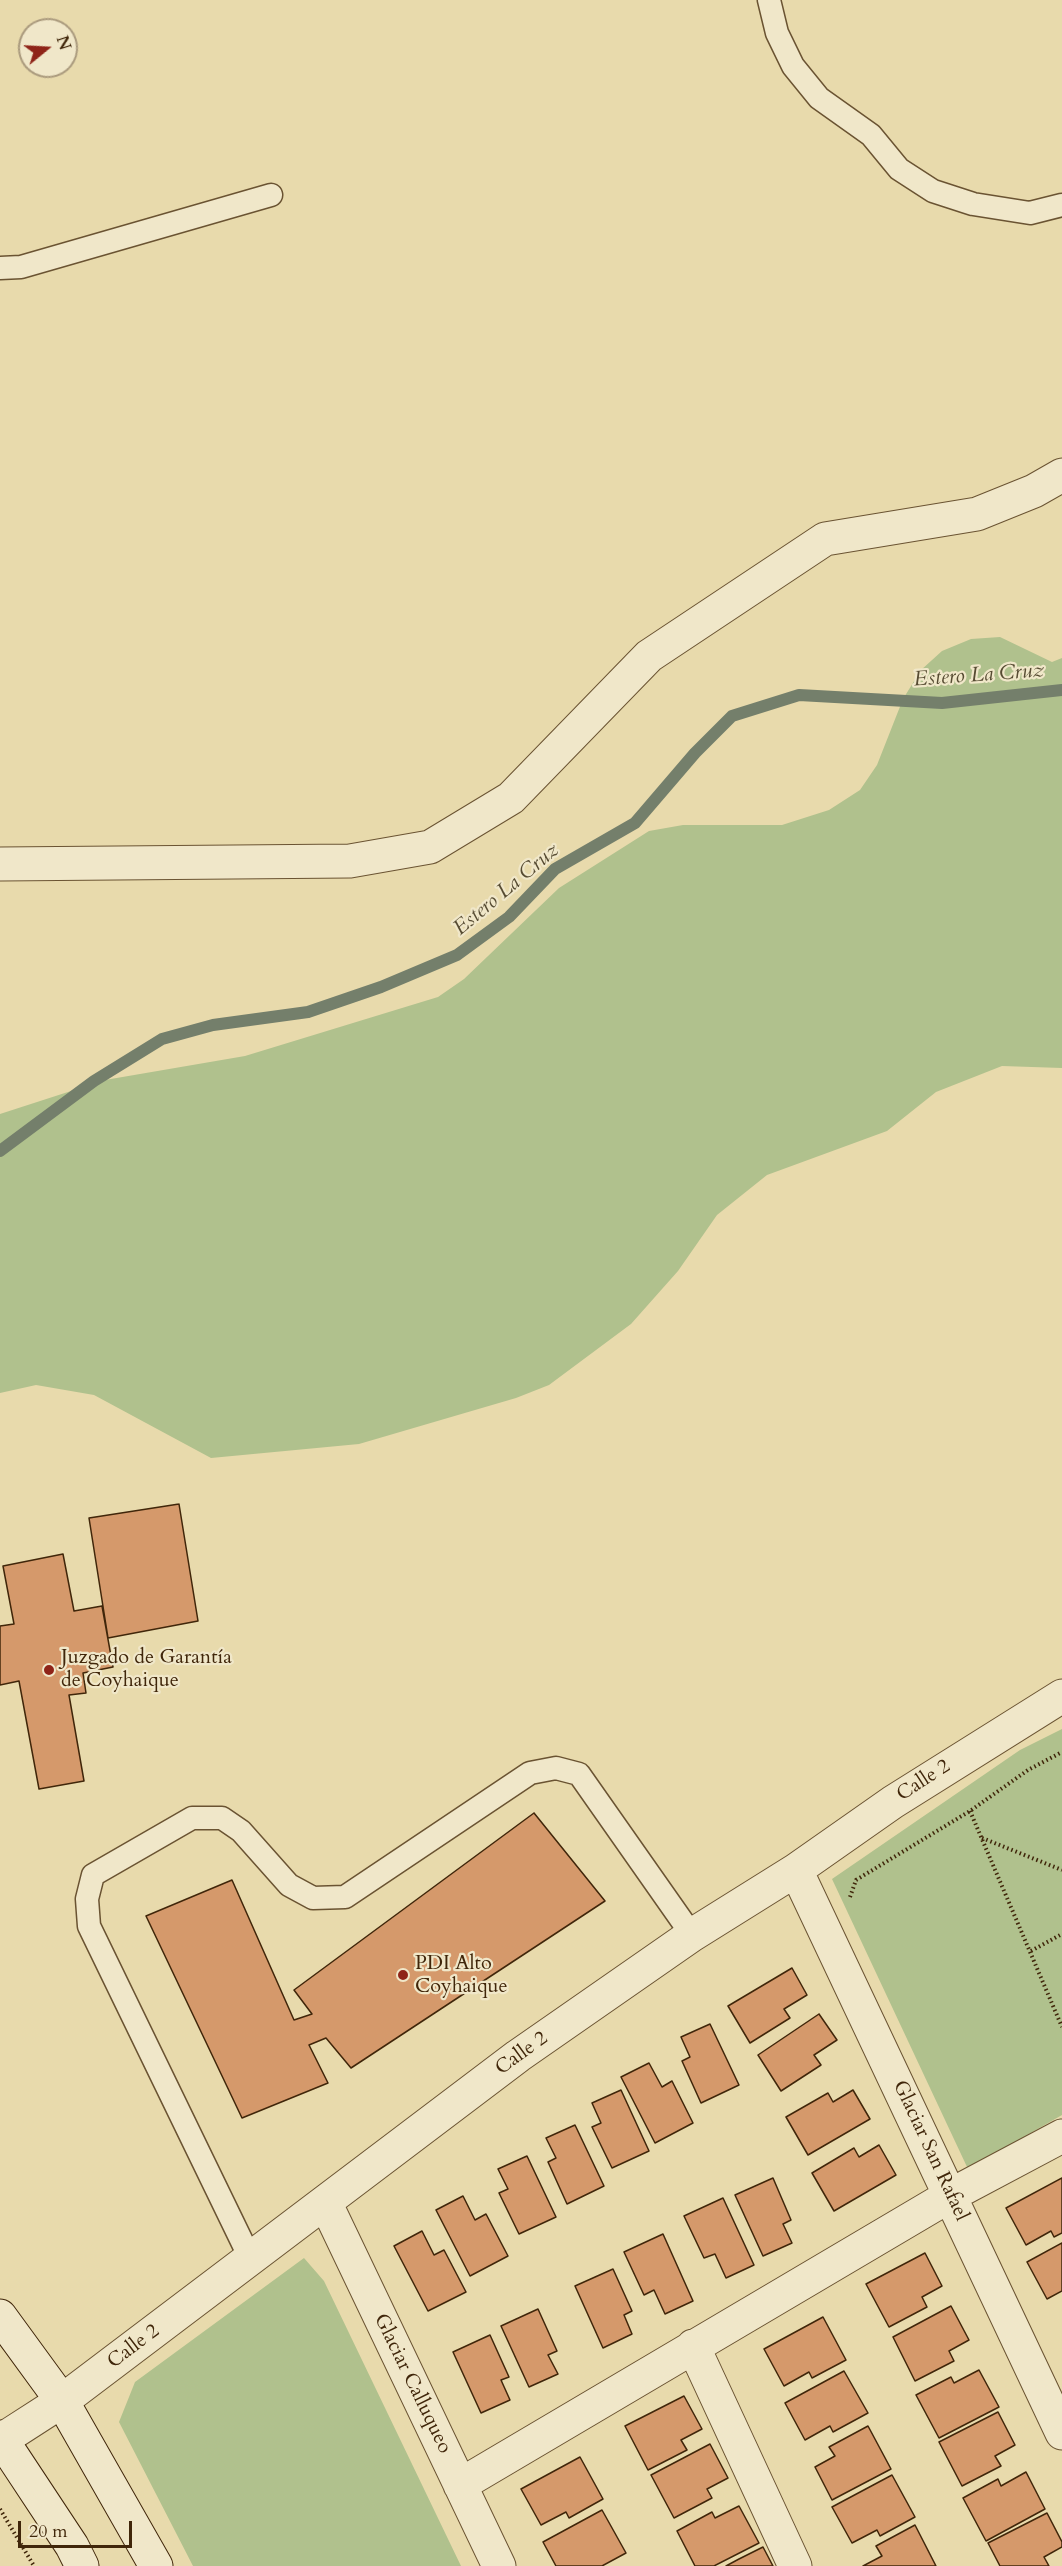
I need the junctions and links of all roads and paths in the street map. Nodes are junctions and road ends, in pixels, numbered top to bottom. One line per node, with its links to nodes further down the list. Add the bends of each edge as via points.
1 (770, 0): 3 (lane, via 777,33 793,66 819,98 871,135 898,169 933,191 973,204 1030,213)
2 (271, 195): 4 (lane, via 21,267)
3 (1062, 205)
4 (0, 268)
5 (1062, 475): 6 (street, via 1034,491 976,514 825,539 649,656 511,798 430,848 350,861)
6 (0, 864)
7 (1062, 1696): 11 (street, Calle 2, via 893,1802)
8 (1062, 1752): 9 (path, via 1028,1770)
9 (970, 1811): 10 (path); 13 (path, via 856,1880 850,1897)
10 (982, 1838): 12 (path); 16 (path)
11 (796, 1870): 15 (street, Calle 2); 19 (street, Glaciar San Rafael)
12 (1062, 1870)
13 (855, 1907)
14 (1062, 1934): 16 (path)
15 (692, 1935): 20 (street, Calle 2, via 518,2056); 21 (lane, via 579,1774 556,1768 530,1773 345,1897 314,1898 289,1885 241,1831 222,1818 192,1818 93,1875 87,1899 89,1926)
16 (1031, 1951): 17 (path)
17 (1062, 2027)
18 (1062, 2136): 19 (street)
19 (951, 2195): 23 (street); 25 (street, Glaciar San Rafael)
20 (325, 2202): 21 (street, Calle 2); 27 (street, Glaciar Calluqueo)
21 (250, 2258): 24 (street, Calle 2)
22 (0, 2316): 24 (street)
23 (693, 2346): 27 (street); 33 (street)
24 (62, 2401): 26 (street, Calle 2); 31 (street)
25 (1062, 2433)
26 (1, 2439): 29 (street)
27 (460, 2485): 32 (street, Glaciar Calluqueo)
28 (0, 2509): 30 (path)
29 (78, 2560)
30 (34, 2566)
31 (156, 2566)
32 (499, 2566)
33 (795, 2566)

